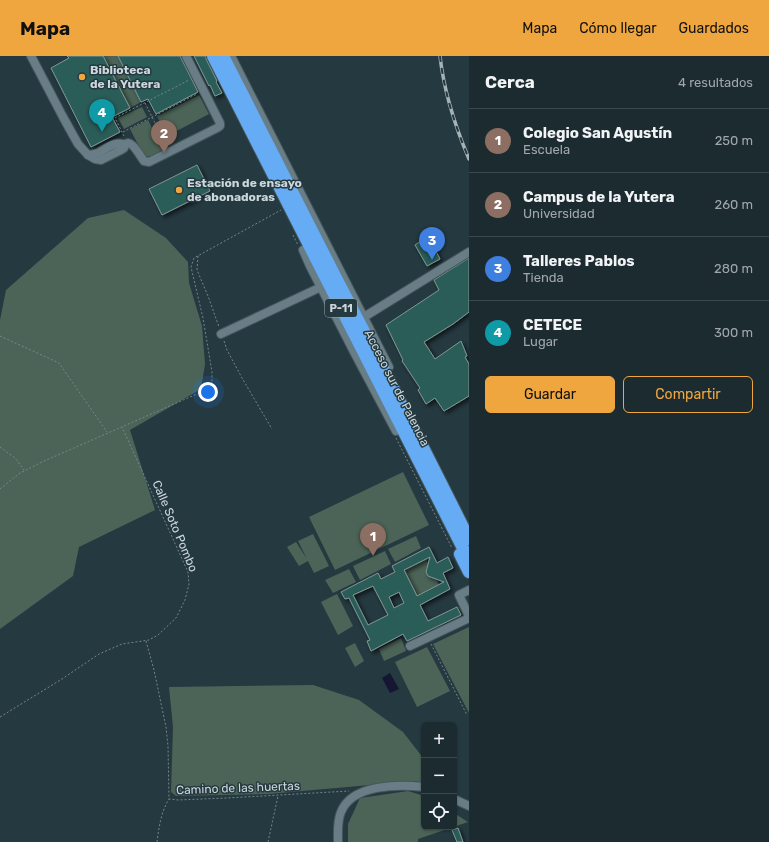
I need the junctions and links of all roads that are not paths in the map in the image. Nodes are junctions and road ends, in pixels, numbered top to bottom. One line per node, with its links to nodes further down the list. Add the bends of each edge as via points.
1 (31, 56): 2 (lane, via 78,144 88,155 101,160 121,150 126,144 131,144 144,161 149,162 220,126)
2 (186, 56)
3 (213, 56): 6 (highway, Acceso sur de Palencia / P-11)
4 (223, 56): 14 (highway, Acceso sur de Palencia / P-11)
5 (231, 56): 10 (lane)
6 (278, 184): 7 (highway, via 287,215); 15 (highway, Acceso sur de Palencia / P-11)
7 (303, 250): 9 (lane)
8 (469, 252): 10 (lane)
9 (321, 287): 11 (lane); 13 (lane)
10 (364, 317): 12 (lane)
11 (221, 334)
12 (389, 367): 14 (highway)
13 (396, 431): 15 (highway, via 416,468)
14 (428, 458): 16 (highway, via 447,485); 17 (highway, Acceso sur de Palencia / P-11)
15 (434, 492): 18 (highway, Acceso sur de Palencia / P-11); 19 (highway, via 446,526)
16 (469, 528)
17 (469, 539)
18 (469, 560)
19 (469, 572)
20 (469, 590): 21 (lane, via 459,595)
21 (469, 617): 22 (lane)
22 (410, 646)
23 (421, 787): 26 (lane, via 377,788 361,792 351,798 341,811)
24 (457, 800): 25 (lane)
25 (469, 806)
26 (338, 842)

